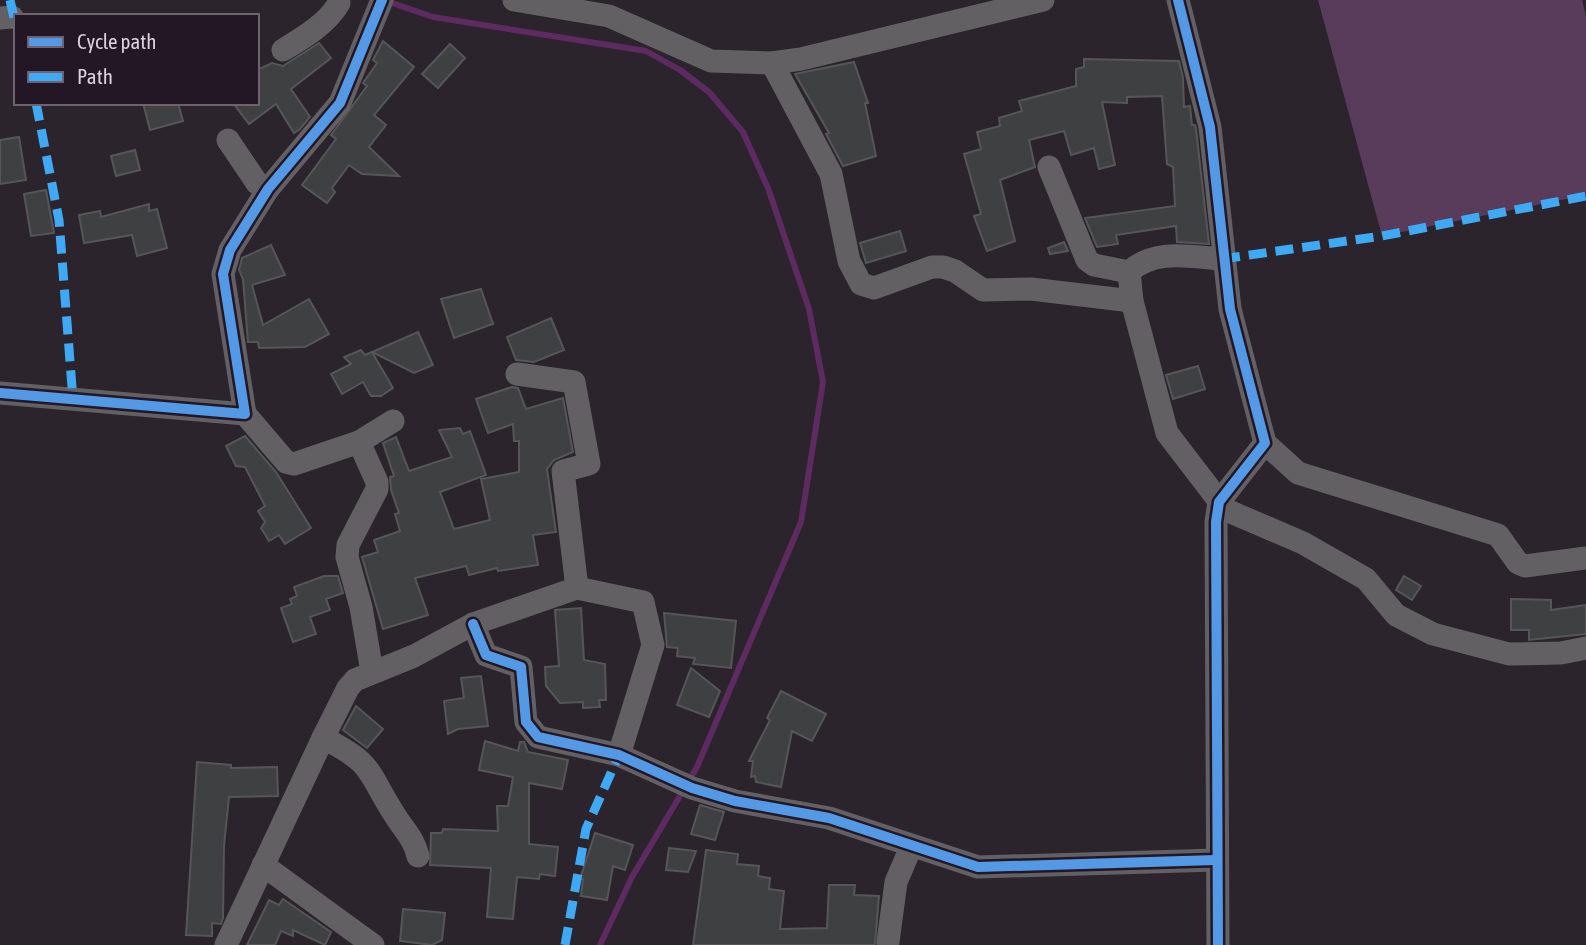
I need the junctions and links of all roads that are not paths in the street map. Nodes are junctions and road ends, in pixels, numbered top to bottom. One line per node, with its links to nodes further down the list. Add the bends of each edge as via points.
1 (514, 0): 7 (street, via 609,16 711,61)
2 (1043, 0): 7 (street)
3 (1178, 0): 11 (street, via 1210,127)
4 (337, 2): 5 (street); 6 (street, via 314,29)
5 (376, 11): 10 (street, via 340,103)
6 (283, 50)
7 (772, 63): 13 (street, via 831,174 849,261 861,284 874,288 943,267 983,290 1031,289)
8 (228, 140): 10 (street, via 257,183)
9 (1049, 167): 12 (street, via 1087,260)
10 (268, 189): 16 (street, via 230,250 223,274)
11 (1222, 259): 12 (street, via 1172,254); 19 (street)
12 (1129, 272): 13 (street)
13 (1132, 301): 20 (street, via 1167,433)
14 (517, 374): 22 (street, via 574,382 589,464 563,471)
15 (0, 393): 16 (street)
16 (245, 414): 18 (street, via 286,462 294,464)
17 (393, 421): 18 (street)
18 (359, 442): 25 (street, via 377,489 348,545 347,557)
19 (1265, 443): 20 (street); 21 (street, via 1298,473 1498,535 1525,566)
20 (1219, 502): 24 (street, via 1234,516 1303,543 1366,579 1396,615 1433,634 1509,654); 30 (street)
21 (1586, 558)
22 (578, 587): 23 (street); 27 (street, via 643,602 653,645)
23 (473, 624): 25 (street); 27 (street, via 486,656 521,667 526,722 531,731 538,737)
24 (1586, 648)
25 (373, 672): 26 (street, via 348,688)
26 (323, 738): 29 (street, via 366,765 414,839); 31 (street)
27 (620, 754): 28 (street, via 692,788 735,801 829,818)
28 (911, 848): 30 (street, via 978,867); 32 (street, via 896,882)
29 (418, 856)
30 (1216, 860): 35 (street)
31 (263, 865): 33 (street); 34 (street)
32 (888, 942)
33 (226, 945)
34 (373, 945)
35 (1218, 945)

